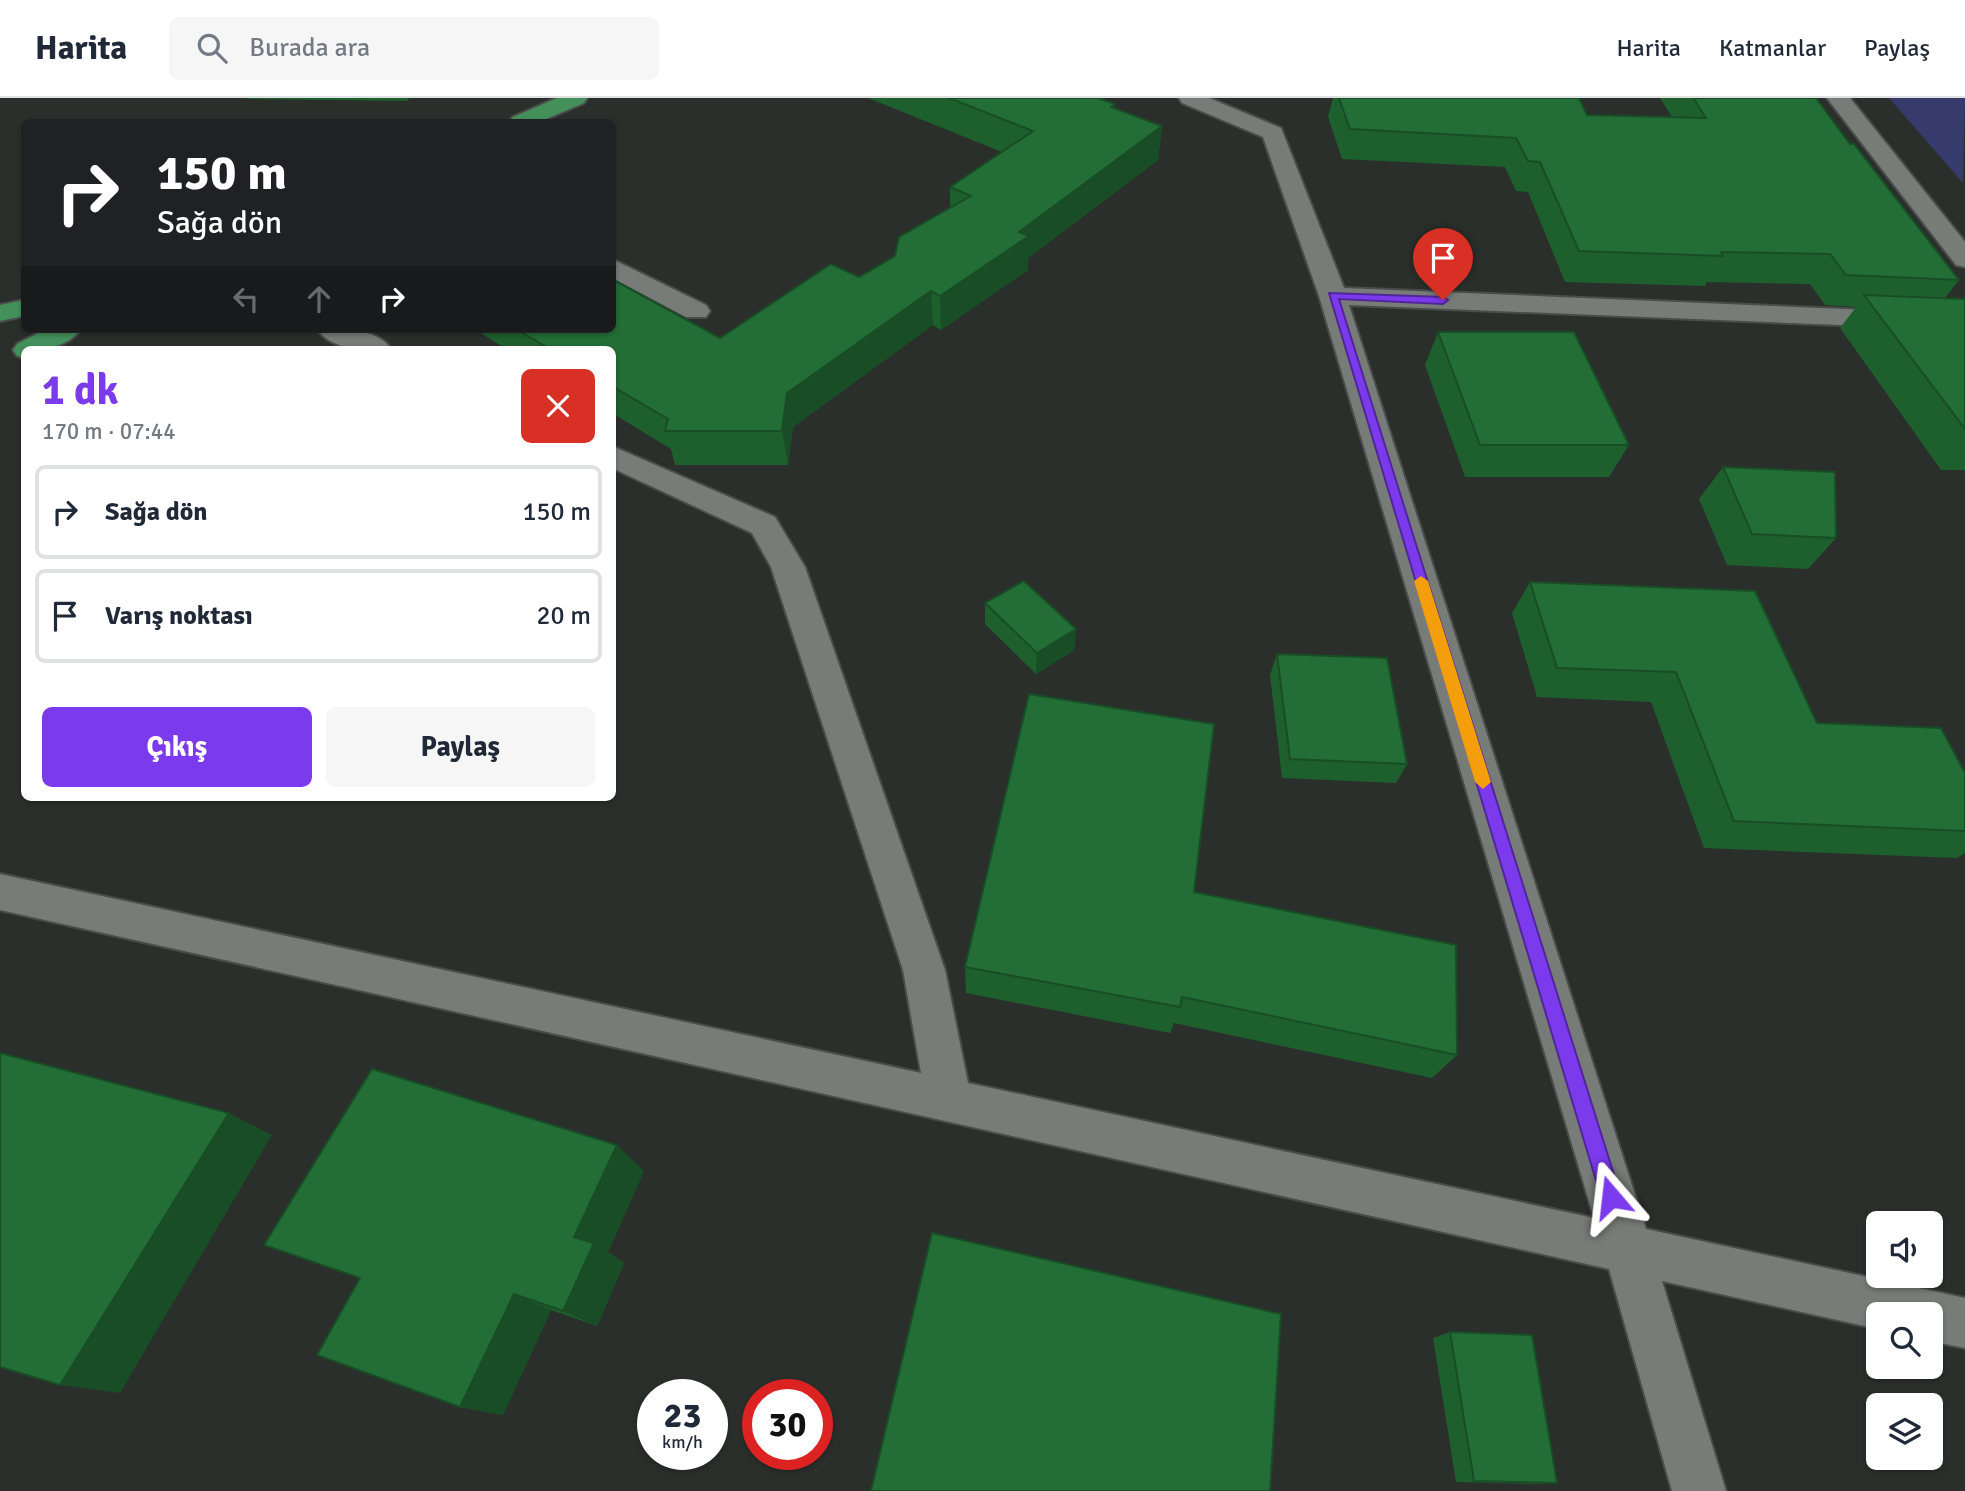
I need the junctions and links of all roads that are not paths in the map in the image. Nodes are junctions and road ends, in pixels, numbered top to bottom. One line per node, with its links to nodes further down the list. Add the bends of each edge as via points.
1 (576, 98): 4 (main road)
2 (1838, 98): 5 (street)
3 (1216, 102): 7 (street, via 1273,133)
4 (528, 119)
5 (1964, 255)
6 (616, 269): 9 (street)
7 (1333, 296): 11 (street); 21 (street)
8 (21, 309): 10 (main road)
9 (696, 311)
10 (0, 313)
11 (1965, 322)
12 (60, 333): 14 (main road)
13 (340, 333): 15 (street)
14 (35, 346)
15 (369, 346)
16 (21, 354): 17 (main road)
17 (0, 364)
18 (616, 458): 20 (street, via 764,525 788,567 924,970)
19 (0, 892): 20 (street)
20 (949, 1101): 21 (street)
21 (1628, 1250): 22 (street); 25 (street)
22 (1867, 1302)
23 (1943, 1319): 24 (street)
24 (1965, 1324)
25 (1699, 1491)

